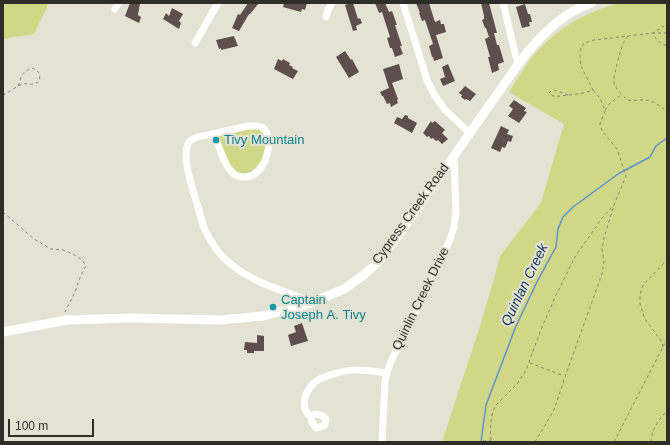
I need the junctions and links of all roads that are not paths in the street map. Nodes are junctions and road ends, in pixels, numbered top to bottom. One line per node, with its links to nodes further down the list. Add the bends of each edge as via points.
1 (218, 3): 7 (street)
2 (332, 3): 6 (street)
3 (403, 3): 9 (street, via 427,80 438,101)
4 (503, 3): 8 (street)
5 (591, 3): 8 (main road, Cypress Creek Road, via 555,24 531,47)
6 (326, 16)
7 (195, 43)
8 (519, 63): 9 (main road, Cypress Creek Road)
9 (470, 133): 11 (main road, Cypress Creek Road)
10 (212, 134): 10 (street, via 226,164 235,175 252,176 261,169 268,144 268,137 263,128 248,126); 12 (street, via 192,140 186,151 195,197 212,242 225,259 241,273)
11 (454, 156): 12 (main road, Cypress Creek Road, via 379,261 344,289); 14 (street, Quinlin Creek Drive, via 454,227)
12 (313, 302): 13 (main road, Cypress Creek Road, via 263,316 220,320 67,320)
13 (3, 332)
14 (387, 373): 15 (street, via 344,371 313,383 304,400 305,409); 16 (street, Quinlin Creek Drive)
15 (311, 417)
16 (382, 442)

